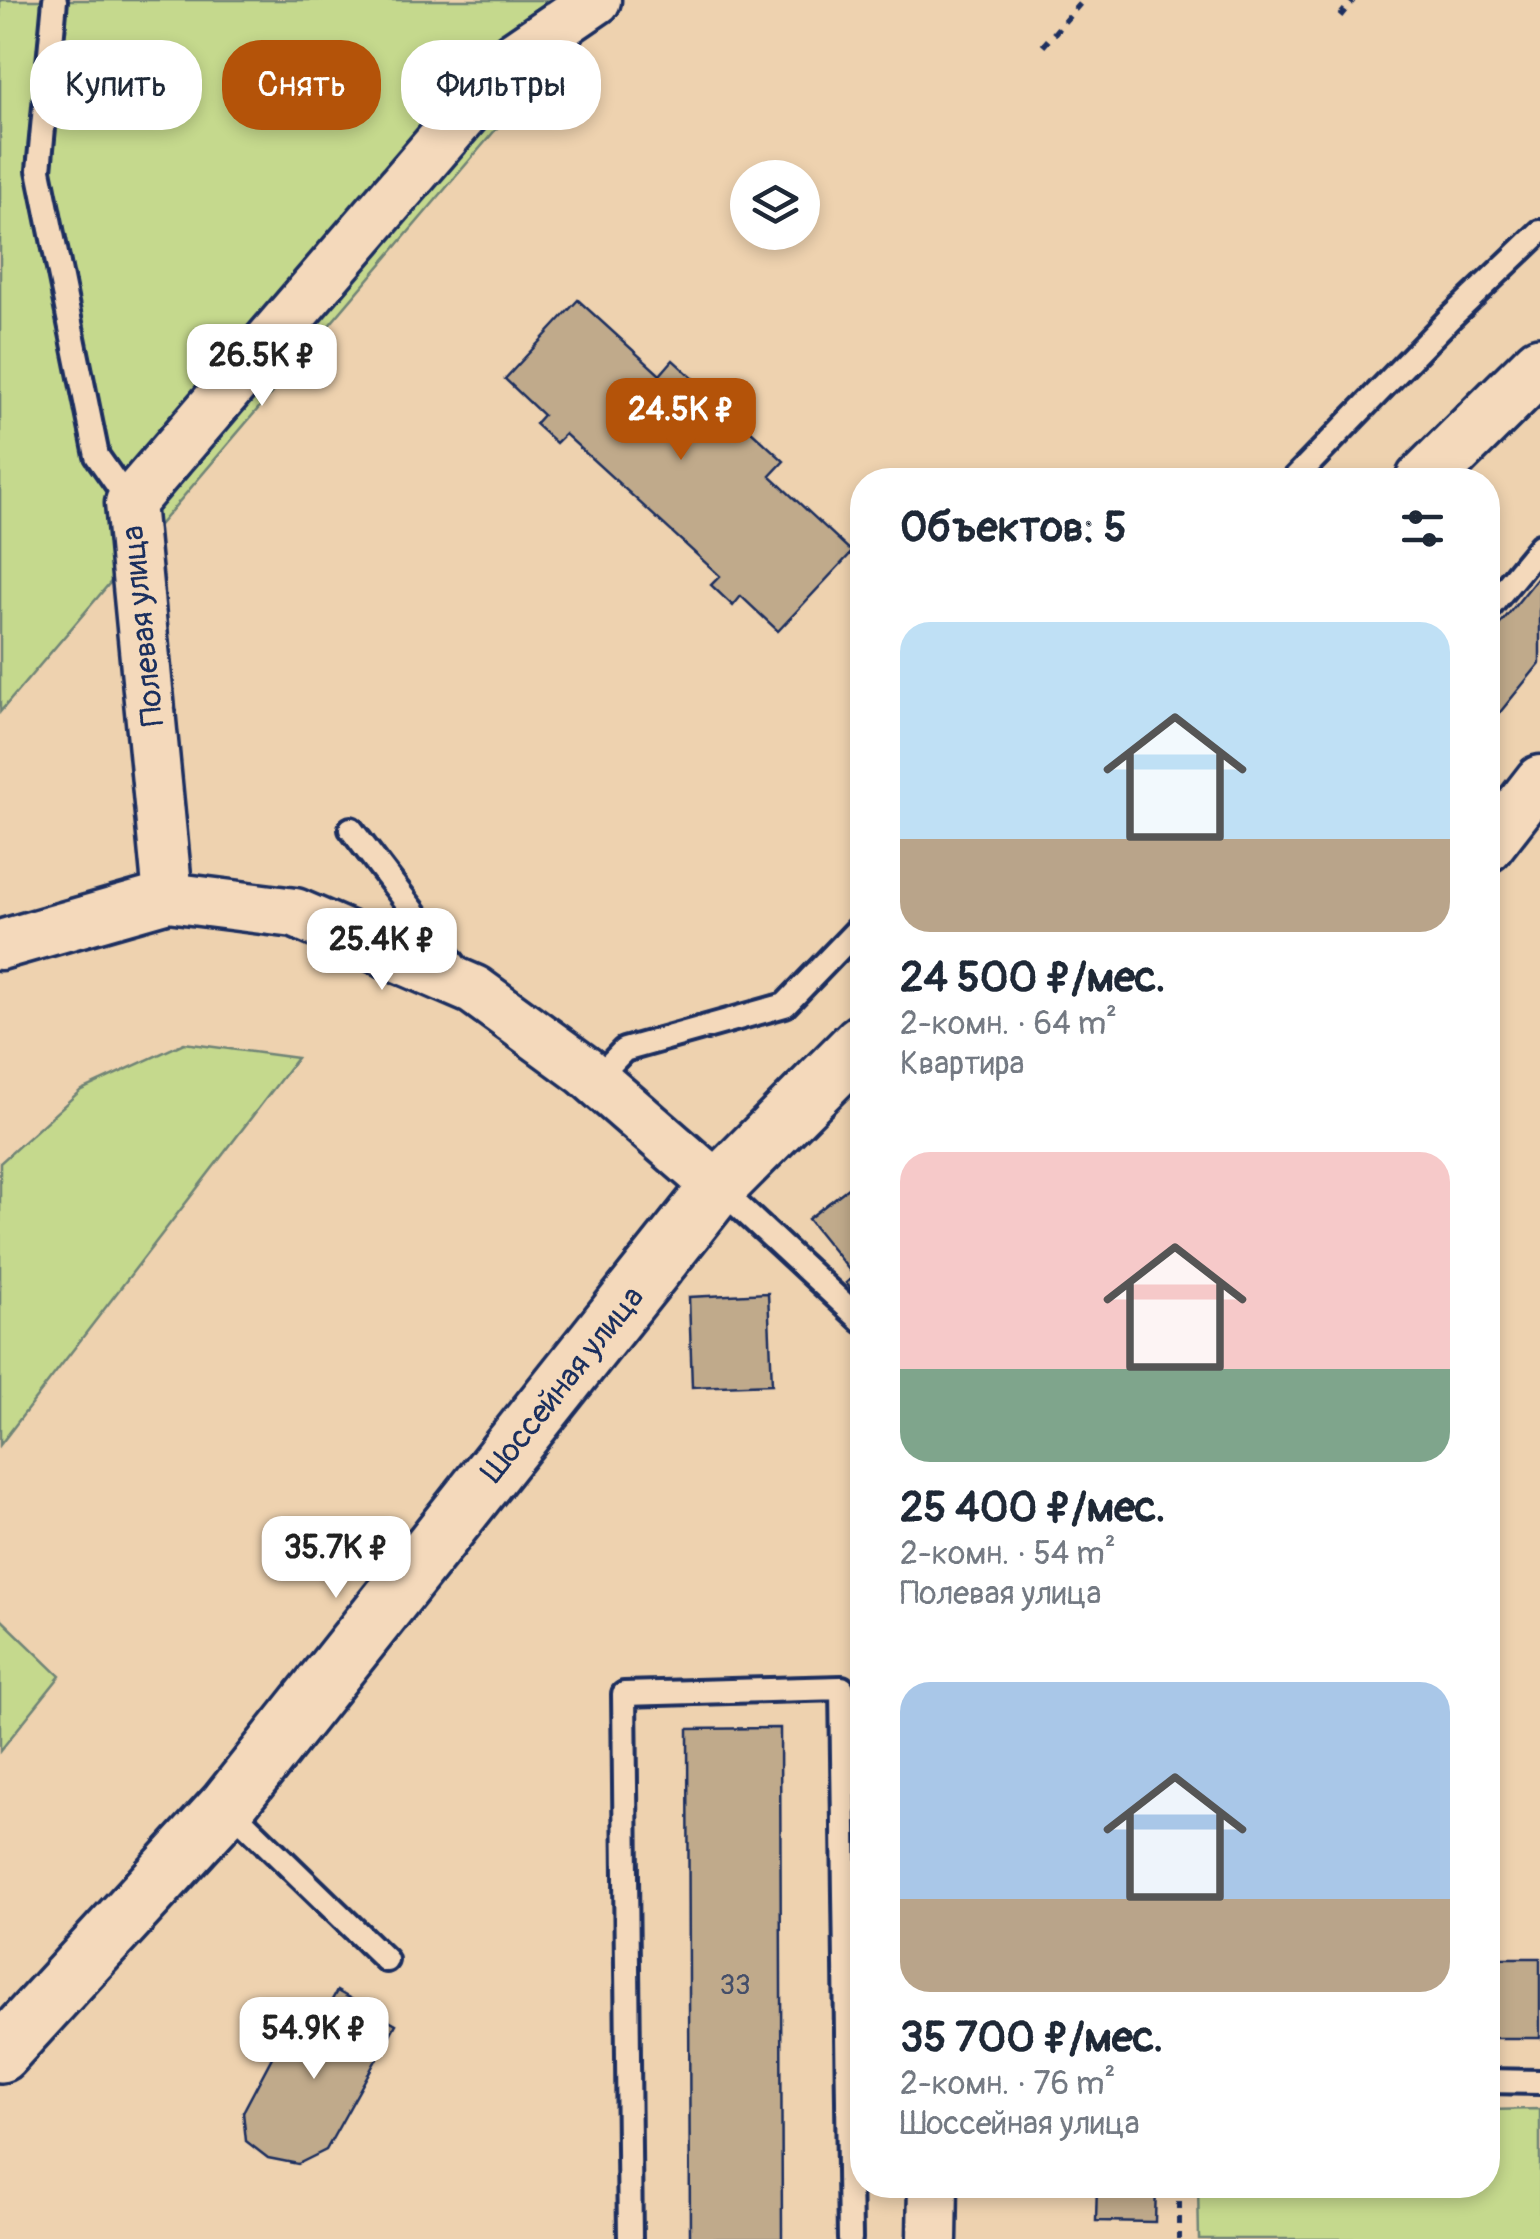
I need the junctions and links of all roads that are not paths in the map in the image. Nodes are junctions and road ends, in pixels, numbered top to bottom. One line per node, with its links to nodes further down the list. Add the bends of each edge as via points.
1 (55, 0): 7 (lane, via 39,170 97,456)
2 (596, 0): 7 (street, Полевая улица, via 514,56)
3 (1540, 232): 5 (lane)
4 (1540, 364): 6 (main road)
5 (1305, 468)
6 (1436, 468)
7 (130, 504): 13 (street, Полевая улица)
8 (1540, 546): 9 (lane)
9 (1500, 594)
10 (1540, 780): 12 (street)
11 (351, 828): 16 (lane)
12 (1500, 832)
13 (168, 897): 15 (street); 16 (street, via 294,912)
14 (850, 937): 18 (lane, via 785,1005 624,1050)
15 (0, 945)
16 (474, 990): 18 (street)
17 (850, 1054): 19 (main road, Шоссейная улица)
18 (595, 1080): 19 (street)
19 (718, 1187): 20 (lane); 21 (main road, Шоссейная улица)
20 (850, 1310)
21 (227, 1806): 22 (lane); 23 (main road, Шоссейная улица)
22 (386, 1960)
23 (0, 2054)
24 (1500, 2081): 25 (lane)
25 (1540, 2082)
26 (932, 2198): 29 (street)
27 (630, 2239): 28 (lane, via 624,1694 842,1688)
28 (850, 2239)
29 (932, 2239)

